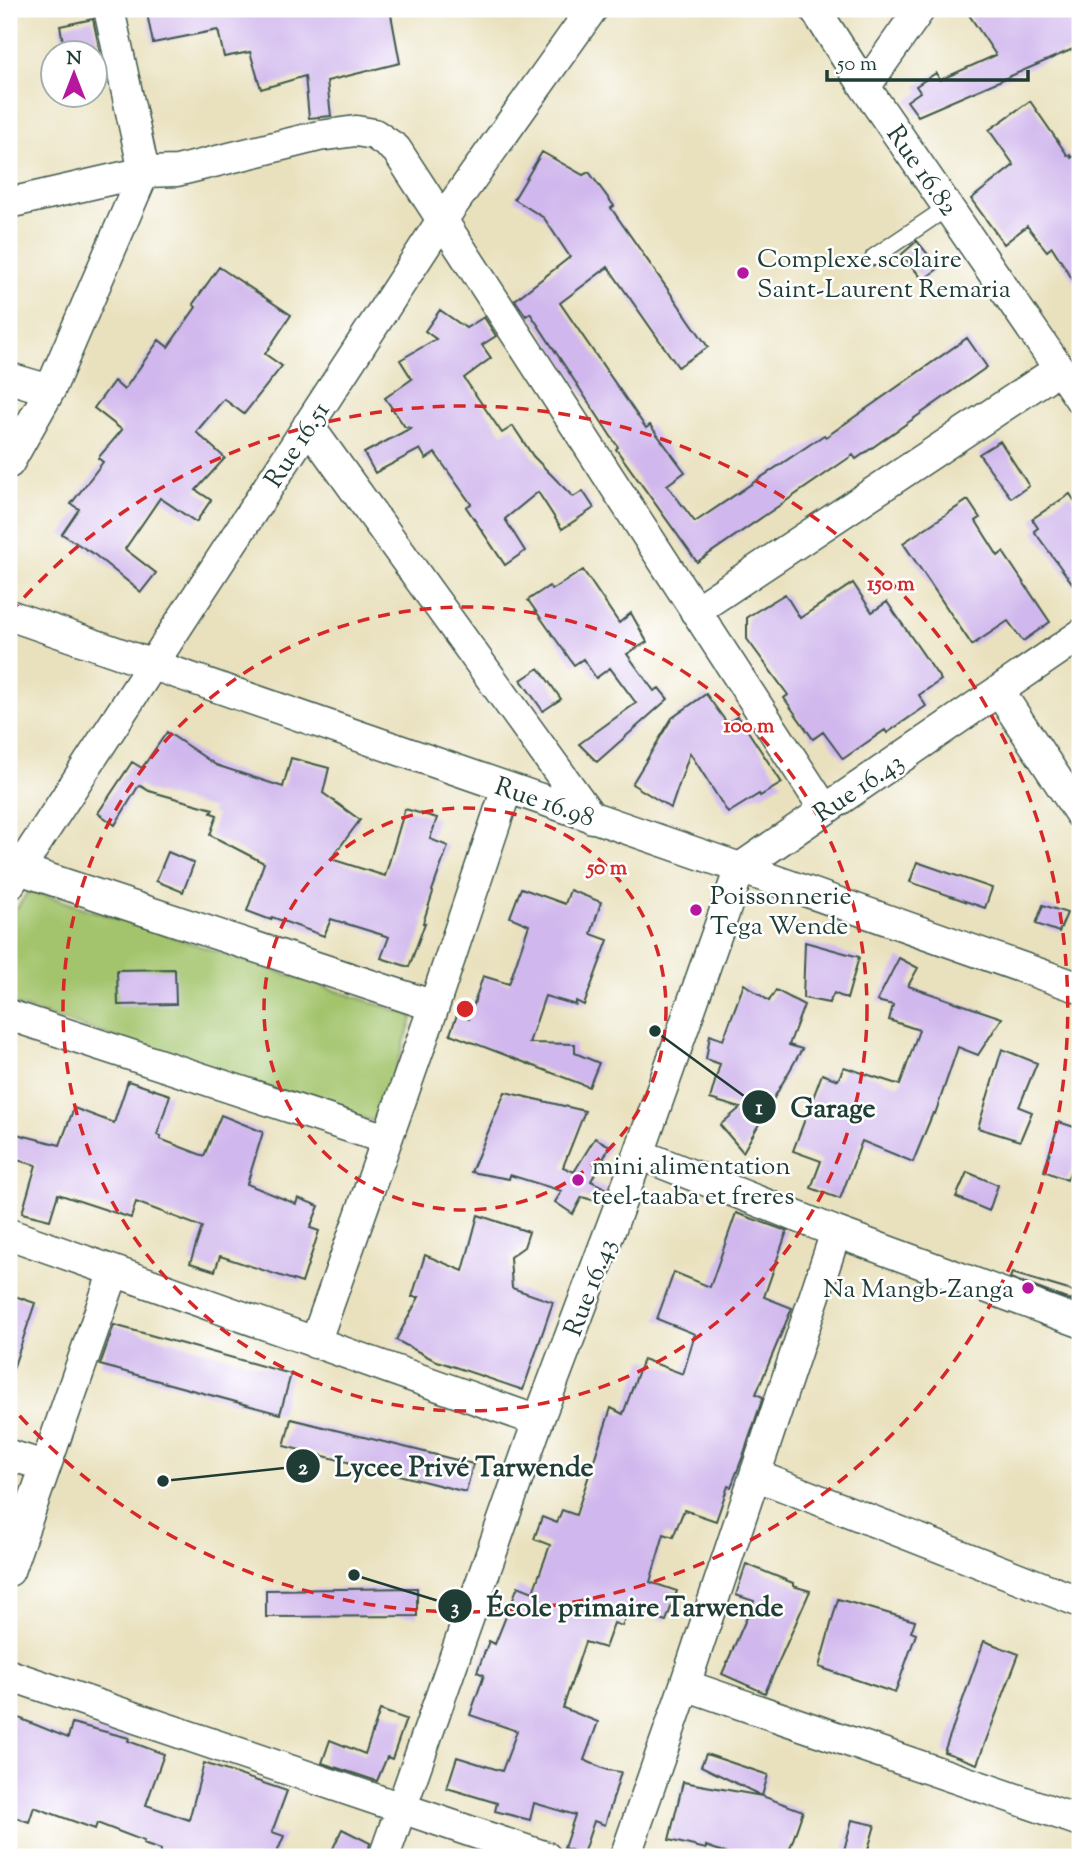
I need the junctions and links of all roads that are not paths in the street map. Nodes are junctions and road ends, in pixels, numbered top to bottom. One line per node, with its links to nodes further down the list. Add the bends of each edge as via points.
1 (109, 9): 6 (street)
2 (592, 9): 9 (street, Rue 16.51)
3 (815, 9): 5 (street, Rue 16.82)
4 (920, 9): 5 (street)
5 (865, 87): 8 (street, Rue 16.82)
6 (144, 172): 7 (street); 9 (street, via 177,171 319,135 365,132 396,149); 13 (street)
7 (9, 203)
8 (948, 207): 10 (lane); 11 (street, Rue 16.82)
9 (442, 220): 15 (street, Rue 16.51); 17 (street)
10 (874, 257)
11 (1059, 369): 14 (street, Rue 16.82); 17 (street)
12 (9, 378): 13 (street)
13 (50, 390): 16 (street)
14 (1080, 399)
15 (308, 425): 20 (street, Rue 16.51); 25 (street)
16 (9, 463)
17 (695, 611): 23 (street)
18 (9, 615): 20 (street, Rue 16.98)
19 (1080, 635): 21 (street, Rue 16.43)
20 (152, 666): 22 (street, Rue 16.98); 27 (street, Rue 16.51)
21 (999, 691): 23 (street, Rue 16.43); 24 (street)
22 (507, 788): 25 (street, Rue 16.98); 29 (street)
23 (825, 810): 26 (street, Rue 16.43)
24 (1080, 814)
25 (592, 818): 26 (street, Rue 16.98)
26 (740, 868): 28 (street, Rue 16.98); 32 (street, Rue 16.43)
27 (14, 877): 29 (street)
28 (1080, 988)
29 (434, 1006): 31 (street)
30 (9, 1016): 31 (street)
31 (386, 1139): 37 (street)
32 (639, 1154): 33 (street); 38 (street, Rue 16.43)
33 (836, 1232): 36 (street); 41 (street)
34 (9, 1234): 35 (street)
35 (114, 1272): 37 (street); 40 (street)
36 (1080, 1322)
37 (315, 1343): 38 (street)
38 (538, 1421): 46 (street, Rue 16.43)
39 (9, 1455): 40 (street)
40 (45, 1466): 42 (street)
41 (755, 1475): 43 (street); 45 (street)
42 (9, 1571)
43 (1080, 1602)
44 (9, 1675): 46 (street)
45 (685, 1685): 47 (street); 50 (street)
46 (402, 1808): 48 (street, Rue 16.43); 49 (street)
47 (1080, 1821)
48 (384, 1857)
49 (546, 1857)
50 (625, 1857)

